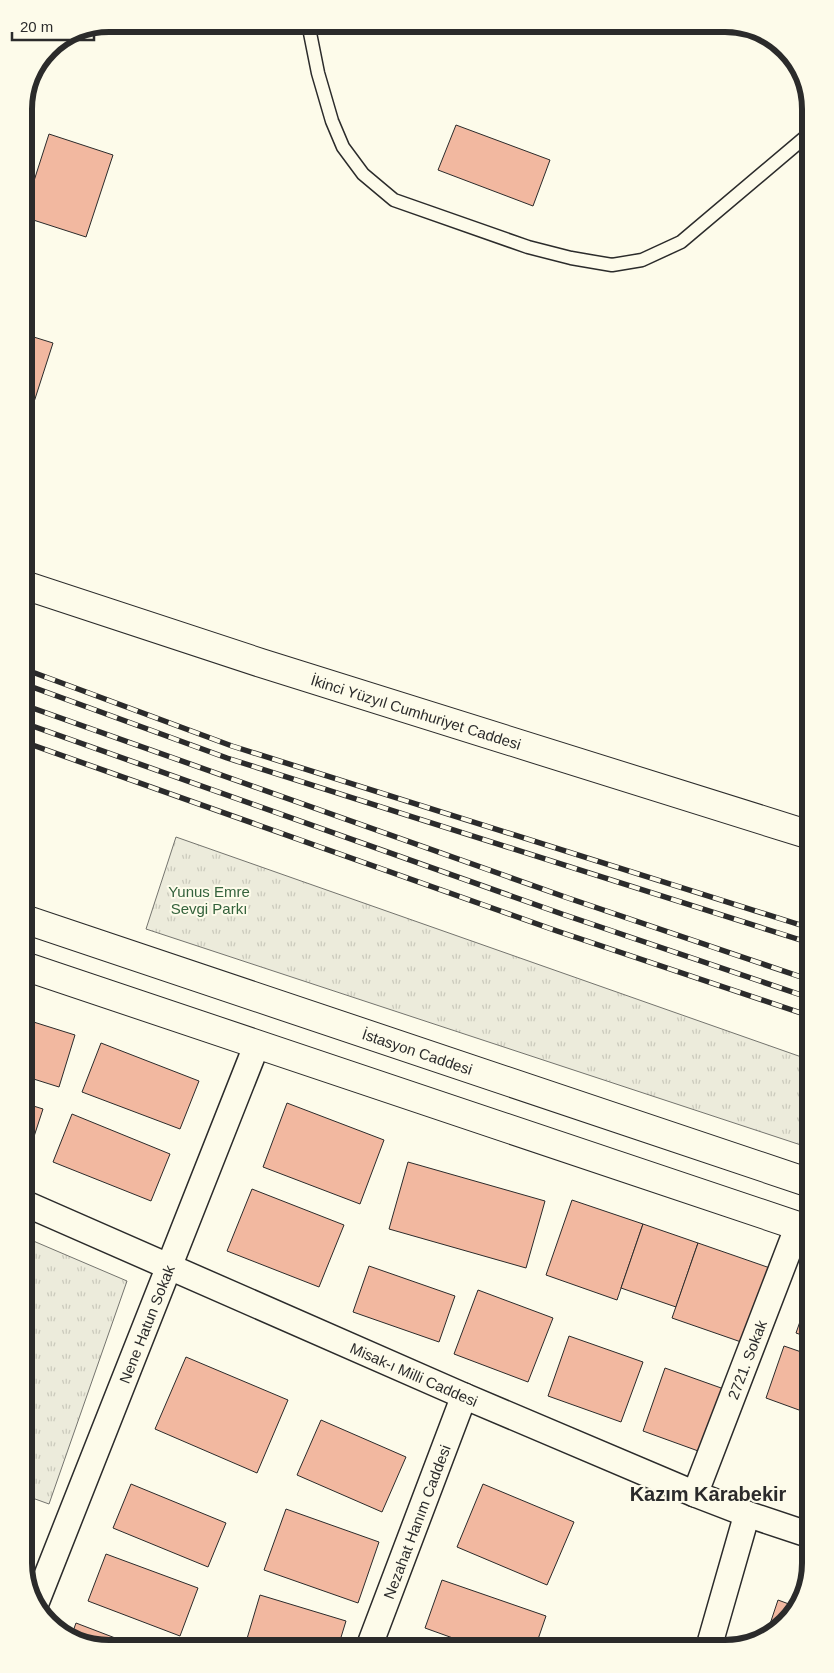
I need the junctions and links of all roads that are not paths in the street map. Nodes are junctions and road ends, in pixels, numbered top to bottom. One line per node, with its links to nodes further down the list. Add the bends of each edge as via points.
1 (310, 32): 2 (lane, via 332,121 344,147 363,174 394,200 528,247 571,258 612,265 642,260 681,242)
2 (802, 140)
3 (33, 588): 4 (main road, İkinci Yüzyıl Cumhuriyet Caddesi)
4 (802, 832)
5 (32, 922): 8 (main road, İstasyon Caddesi)
6 (32, 969): 7 (main road)
7 (256, 1044): 10 (main road); 12 (street, Nene Hatun Sokak)
8 (802, 1180)
9 (32, 1207): 12 (street, Misak-ı Milli Caddesi)
10 (802, 1227)
11 (802, 1233): 14 (street, 2721. Sokak)
12 (169, 1266): 13 (street, Misak-ı Milli Caddesi); 17 (street, Nene Hatun Sokak)
13 (464, 1396): 14 (street, Misak-ı Milli Caddesi); 18 (street, Nezahat Hanım Caddesi)
14 (695, 1494): 15 (street, Misak-ı Milli Caddesi)
15 (746, 1514): 16 (street, Misak-ı Milli Caddesi); 19 (street)
16 (802, 1532)
17 (39, 1595)
18 (370, 1640)
19 (711, 1640)

